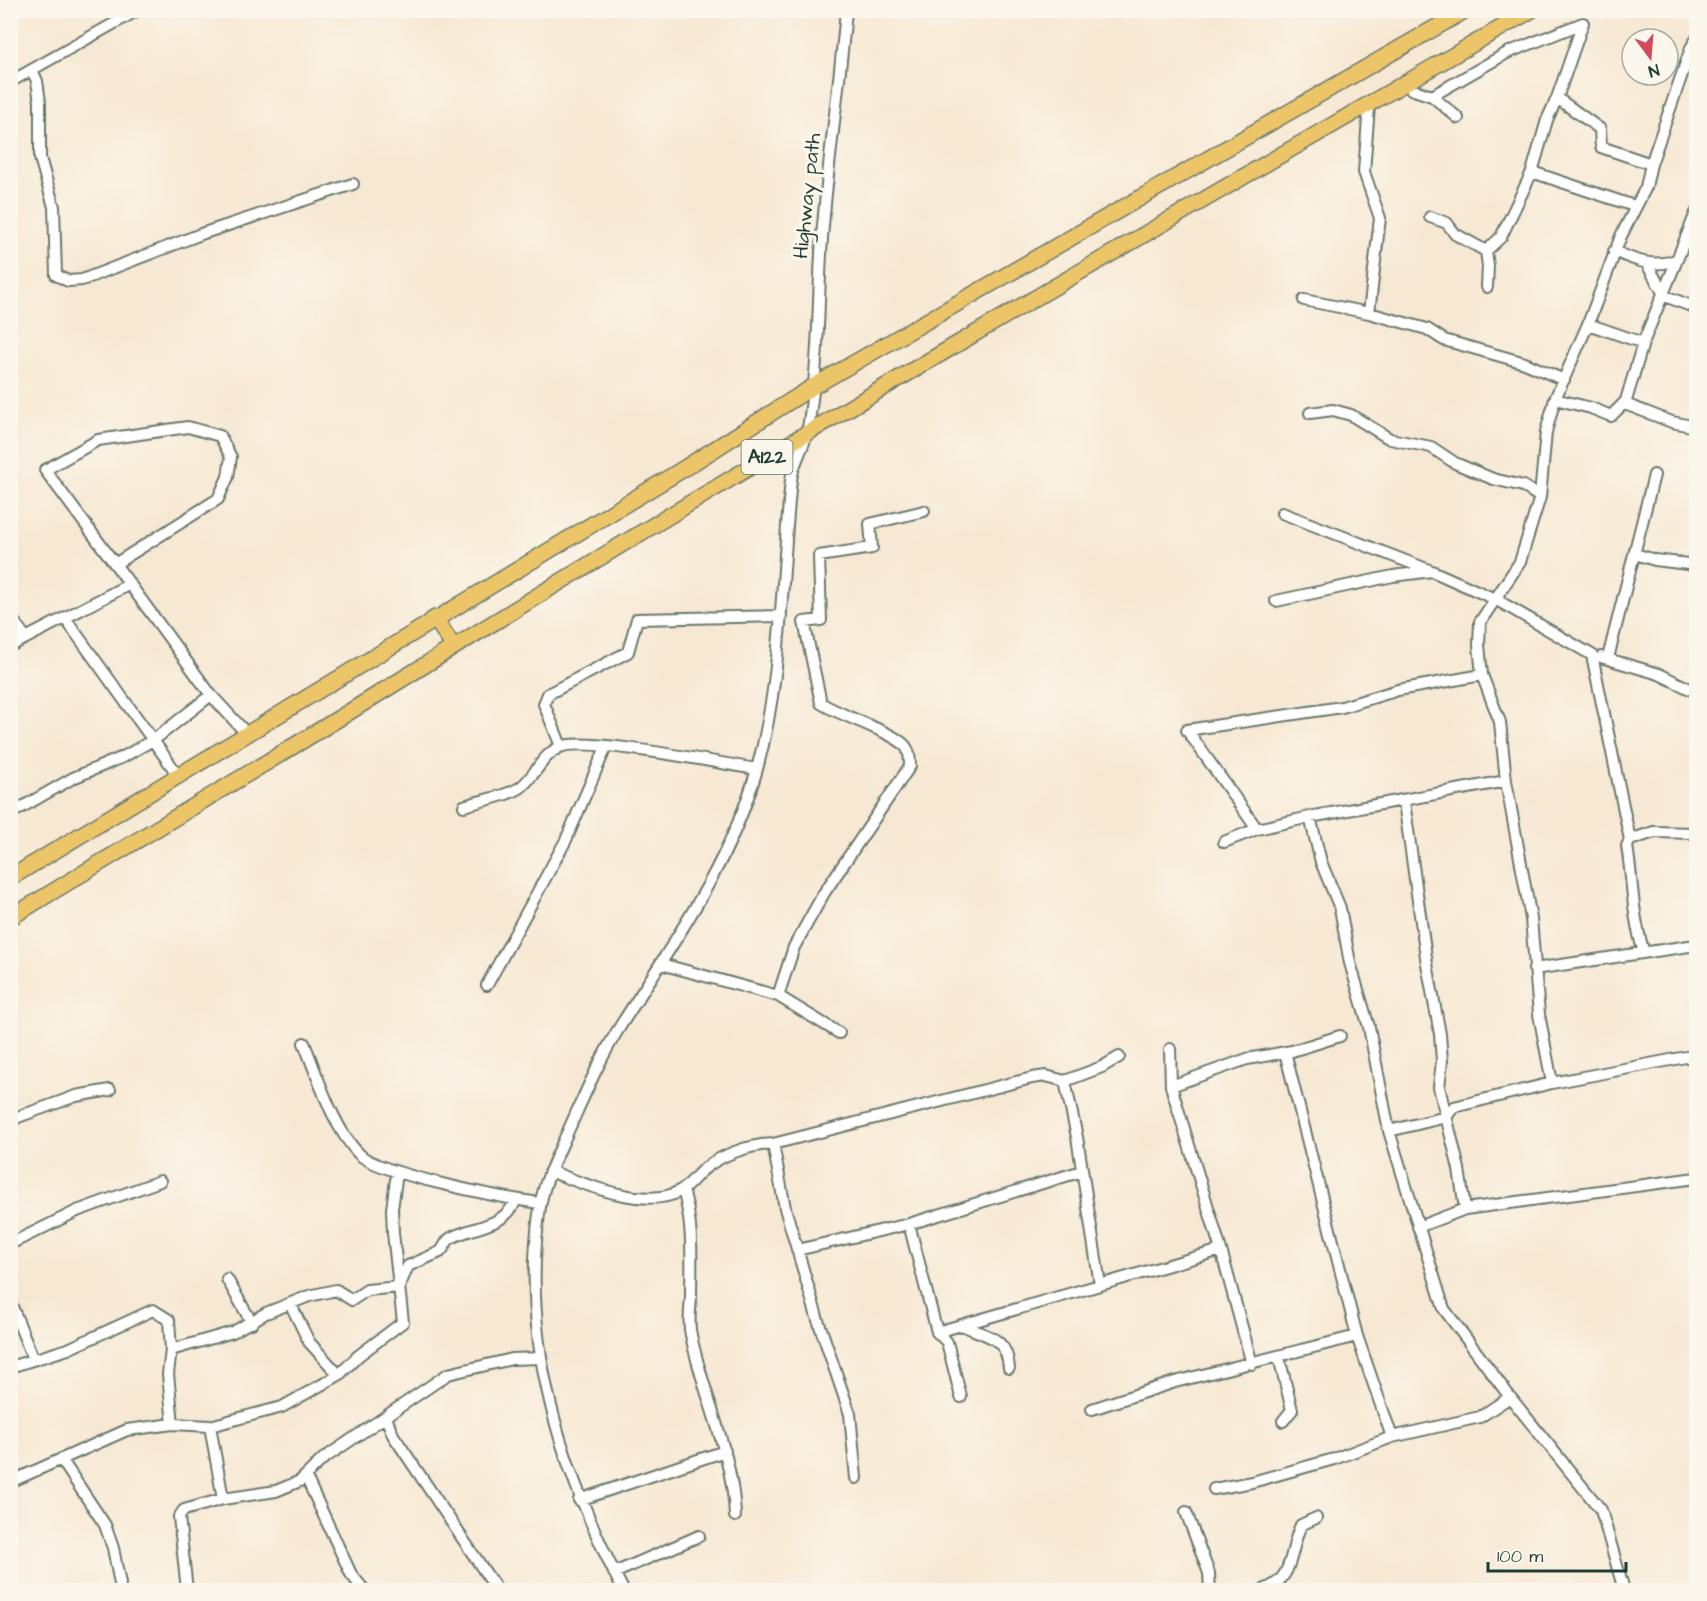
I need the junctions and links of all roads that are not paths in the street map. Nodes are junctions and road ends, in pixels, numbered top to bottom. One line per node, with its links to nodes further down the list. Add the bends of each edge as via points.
1 (138, 10): 6 (street)
2 (846, 10): 31 (street, Highway path, via 823,222)
3 (1466, 10): 31 (highway, A122)
4 (1532, 10): 7 (highway, A122)
5 (1696, 40): 13 (street)
6 (32, 70): 8 (street); 15 (street, via 40,102 40,158 54,207 56,275 68,281 82,280 201,234)
7 (1408, 81): 9 (street, via 1411,88); 11 (highway, A122)
8 (10, 82)
9 (1432, 96): 10 (street, via 1507,53 1582,24); 12 (street)
10 (1557, 98): 13 (street, via 1600,129 1601,147); 14 (street)
11 (1369, 106): 27 (street, via 1364,172 1380,218); 36 (highway, A122)
12 (1458, 118)
13 (1651, 164): 16 (street, via 1646,187)
14 (1532, 172): 16 (street); 19 (street, via 1501,237)
15 (353, 184)
16 (1634, 206): 20 (street)
17 (1696, 213): 21 (street)
18 (1430, 217): 19 (street)
19 (1486, 251): 23 (street)
20 (1614, 251): 22 (street); 28 (street)
21 (1676, 260): 22 (street); 24 (street)
22 (1647, 264): 24 (street)
23 (1487, 287)
24 (1665, 296): 26 (street); 29 (street)
25 (1304, 300): 27 (street)
26 (1696, 308)
27 (1369, 313): 30 (street, via 1427,329 1444,340 1525,363)
28 (1588, 324): 29 (street); 30 (street)
29 (1643, 343): 33 (street)
30 (1564, 380): 32 (street)
31 (814, 386): 36 (street, Highway path); 51 (highway, A122)
32 (1555, 399): 33 (street, via 1611,416); 38 (street, via 1546,432)
33 (1625, 404): 35 (street)
34 (1310, 413): 38 (street, via 1333,410 1351,415 1390,439 1431,447 1455,463 1492,479 1523,486)
35 (1696, 427)
36 (807, 434): 49 (street, Highway path, via 792,473); 54 (highway, A122)
37 (1654, 475): 41 (street)
38 (1540, 497): 46 (street, via 1520,562)
39 (924, 512): 84 (street, via 870,524 872,548 819,556 821,620 804,622 821,703 835,713 900,740 908,748 910,766 819,902 794,947)
40 (1282, 513): 44 (street)
41 (1635, 554): 43 (street); 56 (street)
42 (115, 564): 42 (street, via 218,499 228,477 231,457 220,436 188,427 98,440 45,470); 45 (street)
43 (1696, 565)
44 (1432, 571): 46 (street); 47 (street)
45 (130, 584): 50 (street); 59 (street)
46 (1496, 598): 55 (street); 57 (street, via 1480,622)
47 (1276, 601)
48 (10, 616): 52 (street)
49 (781, 616): 62 (street, via 637,619 628,652 548,694 544,704); 64 (street, Highway path, via 768,722)
50 (65, 618): 52 (street); 61 (street)
51 (431, 621): 54 (highway, via 435,618); 60 (highway, A122)
52 (26, 638): 53 (street)
53 (10, 646)
54 (453, 646): 76 (highway, A122)
55 (1592, 655): 56 (street); 73 (street)
56 (1608, 658): 58 (street, via 1659,674)
57 (1482, 675): 66 (street, via 1500,722); 71 (street, via 1398,690 1342,707 1187,730)
58 (1696, 692)
59 (211, 695): 60 (street); 61 (street)
60 (246, 732): 65 (highway, A122)
61 (153, 740): 65 (street); 69 (street, via 123,758 73,778)
62 (561, 746): 63 (street); 68 (street, via 541,761 521,787)
63 (606, 747): 64 (street); 83 (street, via 566,840)
64 (757, 769): 80 (street, Highway path, via 744,808 706,888)
65 (178, 776): 75 (highway, A122)
66 (1506, 781): 67 (street); 78 (street, via 1531,919)
67 (1404, 802): 70 (street); 96 (street, via 1440,1034 1439,1087)
68 (464, 806)
69 (10, 814)
70 (1310, 817): 71 (street); 98 (street, via 1340,908)
71 (1257, 830): 74 (street)
72 (1696, 833): 73 (street, via 1654,831)
73 (1630, 840): 79 (street, via 1627,846 1635,926)
74 (1224, 842)
75 (10, 878)
76 (10, 918)
77 (1696, 945): 79 (street)
78 (1533, 951): 81 (street); 82 (street)
79 (1644, 952): 81 (street)
80 (662, 964): 84 (street); 102 (street, Highway path, via 618,1030)
81 (1556, 965): 82 (street)
82 (1534, 969): 93 (street)
83 (487, 985)
84 (778, 996): 85 (street)
85 (839, 1033)
86 (1340, 1036): 89 (street)
87 (304, 1043): 101 (street, via 349,1142 360,1156)
88 (1170, 1049): 94 (street)
89 (1284, 1052): 94 (street, via 1247,1059); 122 (street)
90 (1696, 1056): 93 (street)
91 (1119, 1057): 92 (street)
92 (1065, 1081): 99 (street, via 1032,1078); 100 (street)
93 (1552, 1083): 96 (street, via 1454,1107)
94 (1171, 1086): 113 (street)
95 (110, 1090): 97 (street, via 76,1096)
96 (1446, 1117): 98 (street); 108 (street)
97 (10, 1123)
98 (1389, 1131): 110 (street)
99 (773, 1144): 105 (street, via 760,1144 731,1154 705,1168); 112 (street)
100 (1082, 1171): 109 (street); 115 (street)
101 (397, 1172): 106 (street); 116 (street, via 392,1209)
102 (550, 1172): 105 (street, via 598,1190 631,1197 663,1196); 107 (street, Highway path)
103 (1696, 1178): 108 (street)
104 (160, 1182): 111 (street, via 77,1212)
105 (682, 1190): 140 (street, via 691,1230 690,1332 708,1405)
106 (516, 1200): 107 (street); 116 (street, via 511,1212 454,1236 441,1252 408,1266)
107 (540, 1203): 126 (street, Highway path, via 536,1278)
108 (1465, 1209): 110 (street)
109 (909, 1224): 112 (street); 121 (street)
110 (1418, 1227): 132 (street, via 1444,1309)
111 (10, 1244)
112 (797, 1250): 144 (street, via 850,1414)
113 (1221, 1250): 115 (street); 127 (street)
114 (227, 1279): 119 (street)
115 (1100, 1285): 120 (street)
116 (399, 1287): 118 (street, via 368,1290 352,1300 336,1290); 130 (street, via 403,1322 358,1356)
117 (10, 1302): 125 (street)
118 (291, 1305): 119 (street, via 266,1313); 130 (street, via 309,1342)
119 (252, 1323): 123 (street, via 212,1340)
120 (962, 1325): 121 (street); 129 (street, via 998,1339 1008,1355)
121 (937, 1332): 131 (street, via 947,1342)
122 (1357, 1336): 124 (street); 139 (street)
123 (171, 1350): 125 (street, via 169,1320 153,1311 68,1349); 136 (street, via 168,1374)
124 (1280, 1357): 127 (street); 135 (street, via 1292,1410)
125 (33, 1358): 128 (street)
126 (540, 1358): 134 (street, via 512,1359 448,1374); 148 (street, Highway path, via 558,1437)
127 (1251, 1364): 133 (street, via 1174,1382)
128 (10, 1367)
129 (1009, 1368)
130 (339, 1376): 137 (street, via 282,1407)
131 (961, 1397)
132 (1510, 1397): 139 (street, via 1480,1417); 161 (street, via 1601,1510)
133 (1092, 1409)
134 (386, 1417): 138 (street); 142 (street)
135 (1283, 1422)
136 (173, 1424): 137 (street); 141 (street, via 127,1430)
137 (210, 1426): 147 (street)
138 (393, 1435): 142 (street, via 382,1429); 157 (street)
139 (1392, 1437): 146 (street, via 1334,1459)
140 (725, 1451): 148 (street); 150 (street, via 734,1486)
141 (61, 1459): 145 (street); 154 (street, via 105,1525)
142 (323, 1459): 143 (street)
143 (306, 1477): 147 (street, via 276,1491); 156 (street, via 351,1574)
144 (856, 1478)
145 (10, 1482)
146 (1214, 1490)
147 (223, 1499): 155 (street, via 180,1514)
148 (579, 1500): 153 (street, Highway path)
149 (1186, 1512): 159 (street, via 1209,1573)
150 (735, 1516)
151 (1316, 1518): 160 (street, via 1301,1525 1283,1579)
152 (699, 1536): 153 (street)
153 (614, 1573): 158 (street, Highway path)
154 (120, 1584)
155 (187, 1590)
156 (364, 1590)
157 (497, 1590)
158 (623, 1590)
159 (1210, 1590)
160 (1263, 1590)
161 (1624, 1590)

